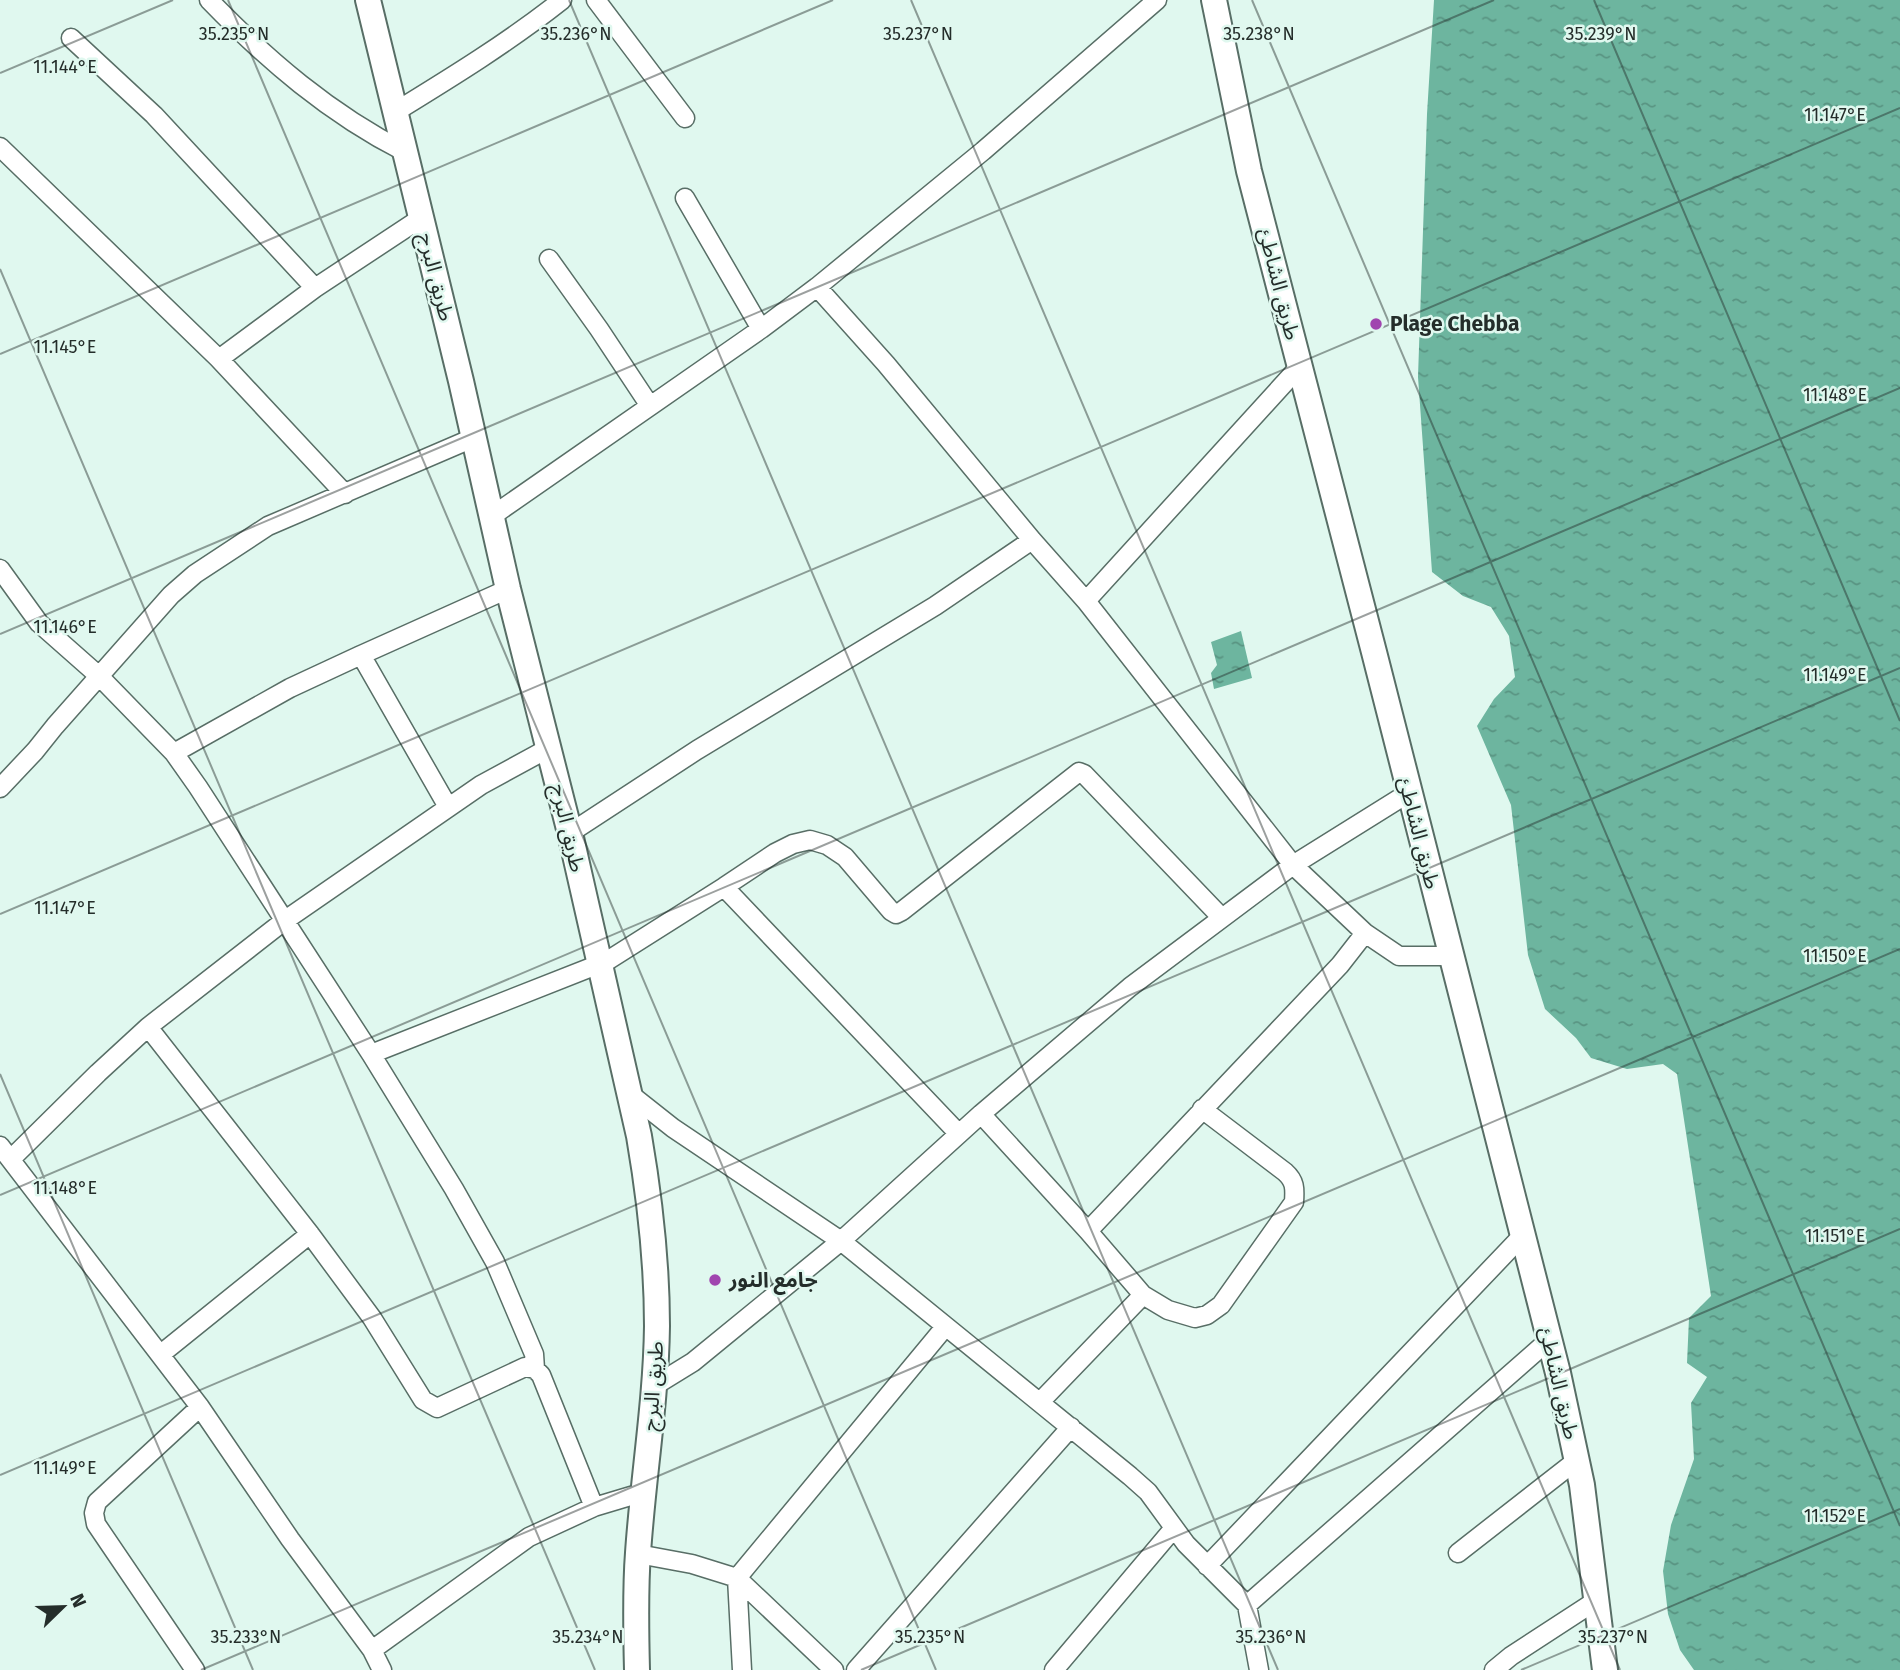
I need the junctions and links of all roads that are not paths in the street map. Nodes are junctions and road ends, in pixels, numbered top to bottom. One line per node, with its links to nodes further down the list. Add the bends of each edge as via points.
1 (209, 0): 11 (street, via 288,75 365,131)
2 (368, 0): 8 (street, طريق البرج)
3 (562, 0): 8 (street, via 482,58)
4 (596, 0): 9 (street)
5 (1157, 0): 15 (street)
6 (1214, 0): 19 (street, طريق الشاطئ, via 1249,171)
7 (71, 38): 16 (street, via 154,115)
8 (395, 112): 11 (street, طريق البرج)
9 (685, 118)
10 (0, 147): 18 (street)
11 (405, 152): 13 (street, طريق البرج)
12 (685, 198): 17 (street)
13 (421, 218): 16 (street); 21 (street, طريق البرج)
14 (549, 259): 20 (street)
15 (817, 287): 17 (street); 24 (street)
16 (315, 288): 18 (street)
17 (761, 329): 20 (street)
18 (219, 359): 22 (street)
19 (1300, 366): 27 (street); 33 (street, طريق الشاطئ)
20 (650, 406): 23 (street)
21 (473, 438): 22 (street); 23 (street, طريق البرج)
22 (345, 494): 29 (street, via 268,526 195,574)
23 (492, 516): 26 (street, طريق البرج)
24 (1032, 540): 27 (street); 35 (street, via 935,606)
25 (0, 569): 29 (street, via 39,624)
26 (508, 589): 28 (street); 30 (street, طريق البرج)
27 (1086, 601): 36 (street)
28 (361, 655): 31 (street, via 300,683); 34 (street)
29 (99, 676): 31 (street); 32 (street)
30 (549, 748): 34 (street); 35 (street, طريق البرج)
31 (174, 753): 39 (street)
32 (0, 788)
33 (1409, 792): 36 (street); 41 (street, طريق الشاطئ)
34 (448, 807): 39 (street)
35 (570, 833): 42 (street, طريق البرج)
36 (1293, 865): 38 (street); 40 (street)
37 (724, 887): 38 (street, via 775,853 810,840 845,857 896,914 1079,772); 42 (street); 48 (street)
38 (1222, 918): 47 (street, via 1130,987)
39 (284, 921): 43 (street); 44 (street)
40 (1365, 933): 41 (street, via 1399,956); 46 (street, via 1340,965)
41 (1450, 956): 52 (street, طريق الشاطئ)
42 (600, 964): 44 (street); 45 (street, طريق البرج)
43 (148, 1027): 49 (street); 51 (street)
44 (371, 1054): 58 (street, via 495,1262 534,1354)
45 (629, 1094): 53 (street); 59 (street, طريق البرج, via 654,1239)
46 (1202, 1108): 50 (street); 54 (street, via 1294,1179 1294,1202 1220,1305 1207,1315 1195,1318 1168,1310)
47 (981, 1114): 48 (street); 50 (street)
48 (959, 1134): 53 (street)
49 (5, 1153): 57 (street)
50 (1088, 1231): 54 (street)
51 (310, 1234): 57 (street); 58 (street, via 429,1405 437,1408 525,1367)
52 (1522, 1236): 56 (street, طريق الشاطئ); 69 (street)
53 (841, 1241): 55 (street); 59 (street, via 693,1362)
54 (1143, 1295): 60 (street)
55 (945, 1327): 60 (street); 70 (street)
56 (1549, 1340): 63 (street, طريق الشاطئ); 72 (street)
57 (161, 1354): 61 (street)
58 (535, 1369): 65 (street)
59 (654, 1386): 64 (street, طريق البرج)
60 (1040, 1402): 62 (street)
61 (201, 1407): 73 (street); 74 (street, via 97,1502 94,1513 96,1524)
62 (1070, 1427): 66 (street, via 1148,1492); 79 (street)
63 (1577, 1460): 67 (street); 71 (street, طريق الشاطئ)
64 (644, 1492): 65 (street); 68 (street, طريق البرج)
65 (594, 1507): 73 (street, via 529,1537)
66 (1174, 1528): 69 (street); 80 (street)
67 (1458, 1553)
68 (638, 1554): 70 (street); 76 (street, طريق البرج)
69 (1207, 1566): 72 (street)
70 (737, 1577): 77 (street); 78 (street)
71 (1597, 1600): 82 (street); 83 (street, طريق الشاطئ)
72 (1247, 1605): 81 (street)
73 (372, 1650): 75 (street)
74 (195, 1670)
75 (382, 1670)
76 (637, 1670)
77 (742, 1670)
78 (834, 1670)
79 (856, 1670)
80 (1054, 1670)
81 (1259, 1670)
82 (1494, 1670)
83 (1605, 1670)

